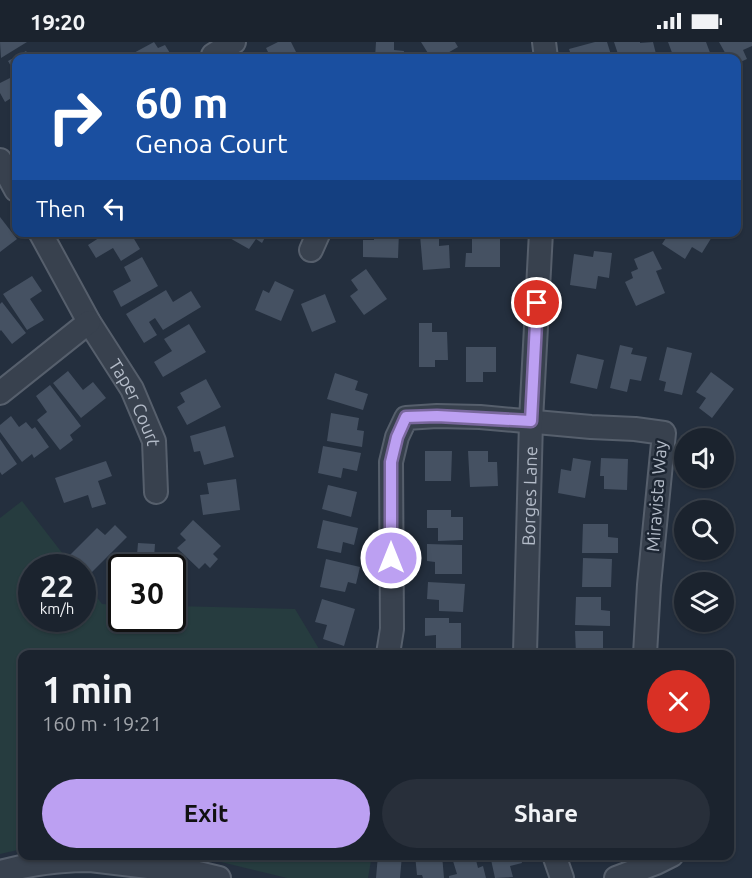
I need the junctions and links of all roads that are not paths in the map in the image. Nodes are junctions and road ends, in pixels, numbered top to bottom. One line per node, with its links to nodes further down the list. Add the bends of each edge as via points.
1 (234, 42): 2 (street)
2 (211, 52)
3 (0, 160): 4 (street)
4 (12, 182)
5 (43, 237): 7 (street, Taper Court)
6 (541, 237): 9 (street, Borges Lane)
7 (89, 322): 8 (street); 10 (street, Taper Court, via 132,389 154,441)
8 (0, 393)
9 (531, 421): 11 (street, via 406,417 391,462 392,629); 12 (street, Borges Lane); 13 (street, Miravista Way, via 664,433)
10 (156, 492)
11 (389, 650)
12 (525, 650)
13 (645, 650)
14 (556, 860): 18 (street)
15 (662, 860): 19 (street)
16 (0, 872): 17 (street, via 27,865 90,860)
17 (219, 878)
18 (562, 878)
19 (616, 878)

